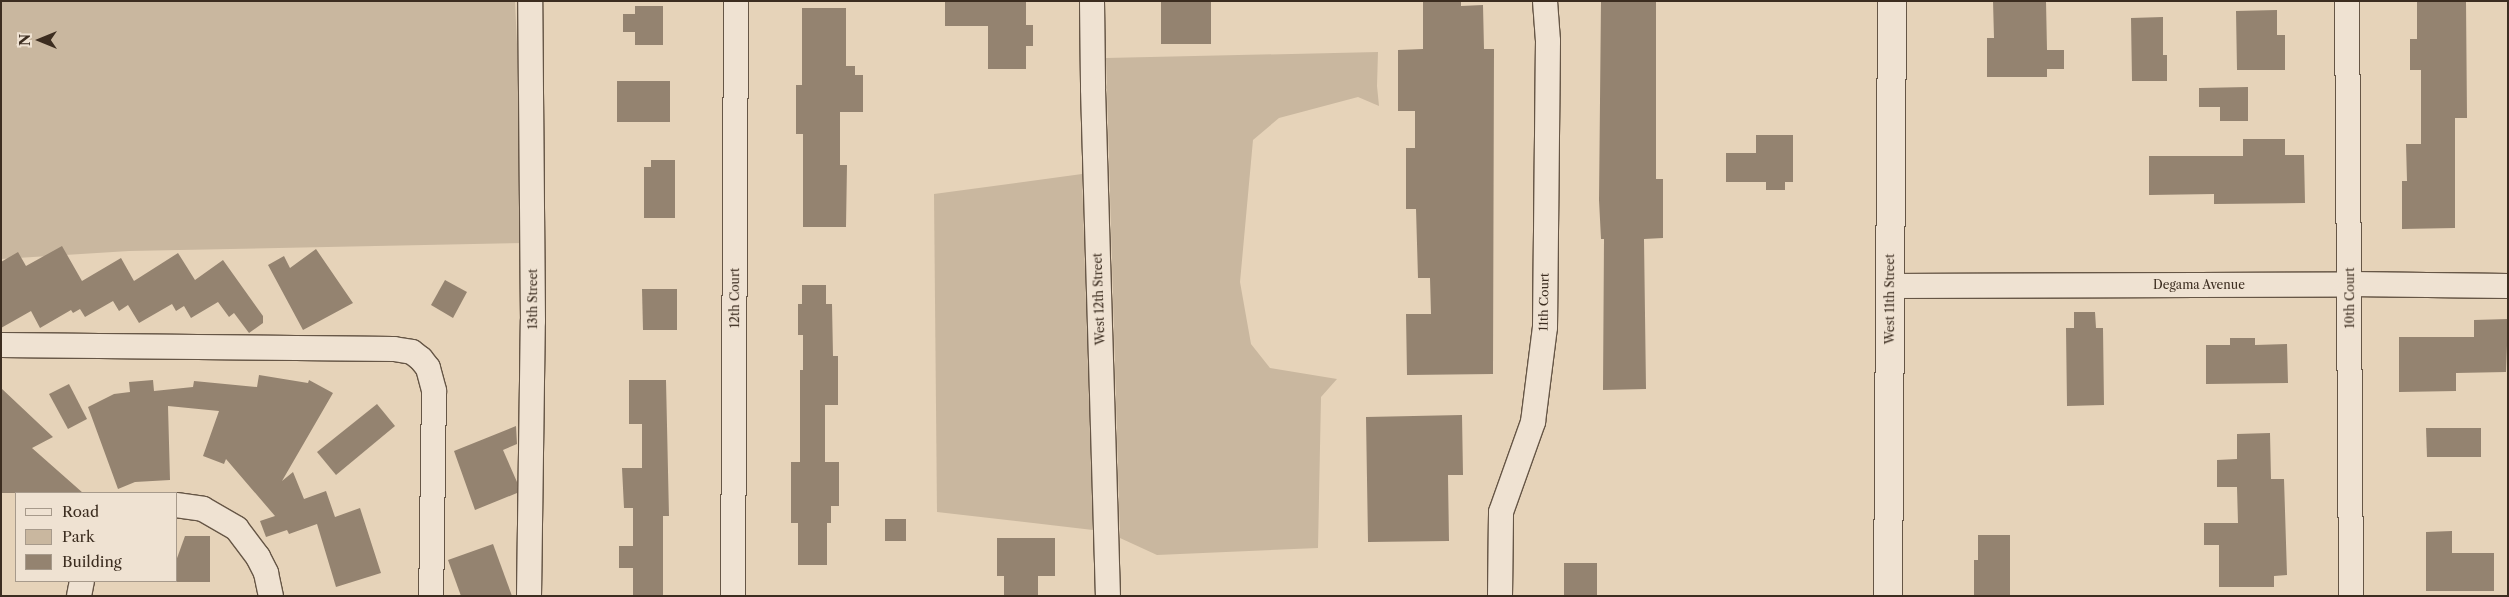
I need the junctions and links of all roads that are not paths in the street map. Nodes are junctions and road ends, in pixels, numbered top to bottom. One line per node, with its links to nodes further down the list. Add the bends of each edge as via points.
1 (530, 1): 16 (street, 13th Street, via 534,321)
2 (736, 1): 17 (street, 12th Court)
3 (1092, 1): 18 (street, West 12th Street)
4 (1545, 1): 19 (street, 11th Court, via 1548,42 1545,327 1533,422 1501,512)
5 (1892, 1): 8 (main road, West 11th Street)
6 (2347, 1): 7 (street, 10th Court)
7 (2350, 284): 8 (street, Degama Avenue); 9 (street, Degama Avenue); 21 (street, 10th Court)
8 (1890, 286): 20 (main road, West 11th Street)
9 (2508, 286)
10 (1, 345): 15 (street, via 394,349 412,352 428,368 434,390)
11 (178, 505): 14 (street, via 203,509 237,529 258,557 266,573)
12 (82, 582): 13 (street)
13 (79, 596)
14 (271, 596)
15 (431, 596)
16 (529, 596)
17 (733, 596)
18 (1108, 596)
19 (1500, 596)
20 (1888, 596)
21 (2351, 596)

